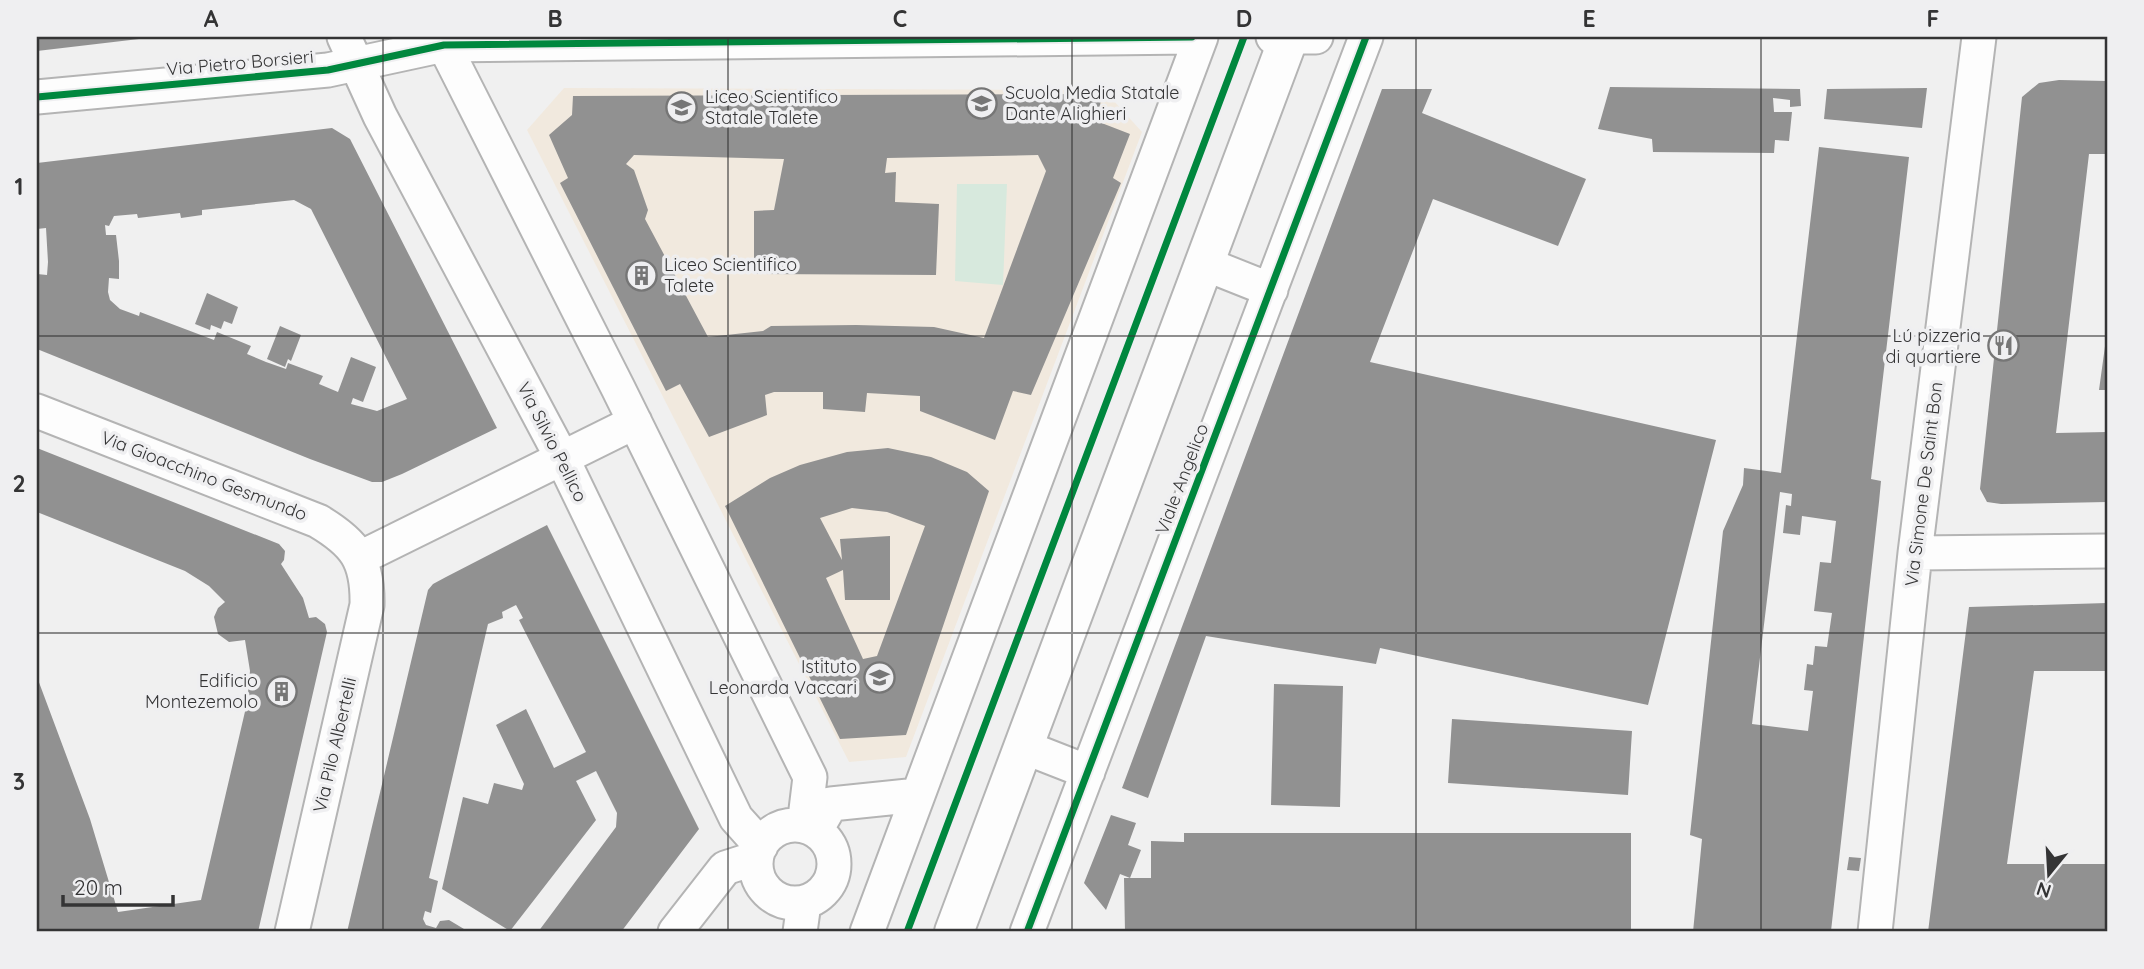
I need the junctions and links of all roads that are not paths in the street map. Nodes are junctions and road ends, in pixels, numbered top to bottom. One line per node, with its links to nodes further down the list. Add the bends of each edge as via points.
1 (1192, 37): 8 (street, Via Pietro Borsieri)
2 (1201, 37): 22 (street)
3 (1273, 37): 4 (street)
4 (1289, 37): 5 (street); 12 (street)
5 (1316, 37)
6 (1366, 37): 13 (street, Viale Angelico)
7 (1979, 37): 18 (street, Via Simone De Saint Bon)
8 (808, 40): 9 (street, Via Pietro Borsieri)
9 (442, 41): 10 (street, Via Pietro Borsieri); 15 (street)
10 (350, 51): 11 (street, Via Pietro Borsieri, via 328,70); 16 (street, Via Silvio Pellico)
11 (37, 97)
12 (1203, 263): 13 (street); 20 (street)
13 (1271, 290): 21 (street, Viale Angelico)
14 (37, 411): 19 (street, Via Gioacchino Gesmundo, via 318,521 337,533)
15 (635, 422): 16 (street); 23 (street, via 810,777)
16 (562, 458): 19 (street); 24 (street, Via Silvio Pellico, via 736,818)
17 (2107, 551): 18 (street)
18 (1915, 553): 31 (street, Via Simone De Saint Bon)
19 (360, 558): 27 (street, Via Pilo Albertelli, via 367,605)
20 (1024, 747): 21 (street); 30 (street)
21 (1087, 772): 26 (street, Viale Angelico)
22 (918, 795): 23 (street, via 831,804); 29 (street)
23 (810, 828): 24 (street, via 779,829); 25 (street, via 826,839 833,851 833,877 827,889)
24 (758, 852): 25 (street, via 760,883); 28 (street, via 725,868)
25 (794, 918)
26 (1039, 923)
27 (292, 932)
28 (675, 932)
29 (867, 932)
30 (954, 932)
31 (1875, 932)

